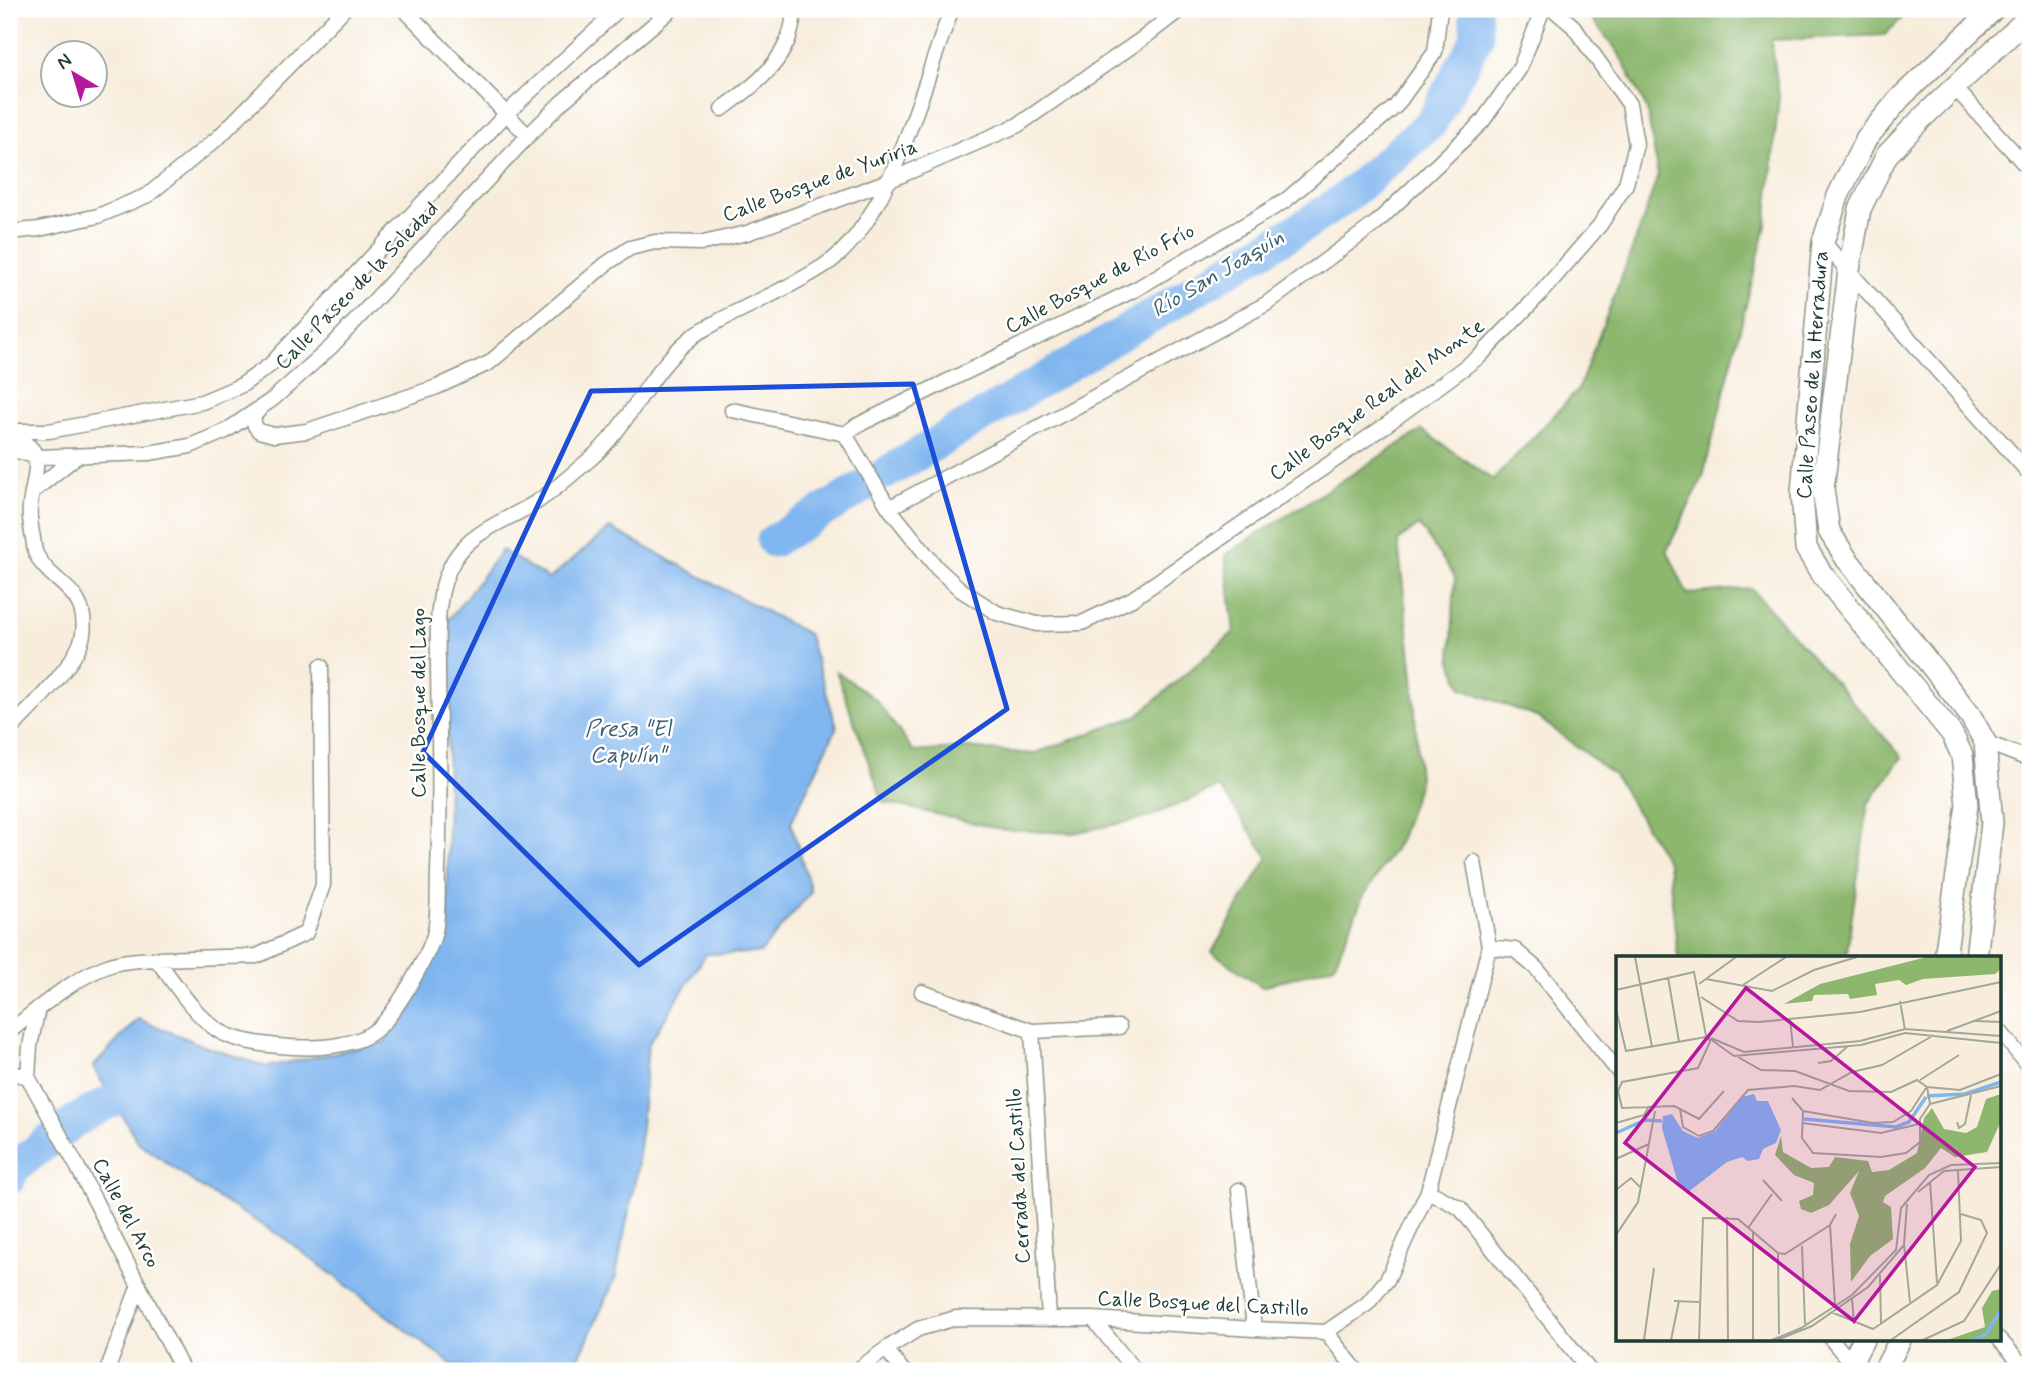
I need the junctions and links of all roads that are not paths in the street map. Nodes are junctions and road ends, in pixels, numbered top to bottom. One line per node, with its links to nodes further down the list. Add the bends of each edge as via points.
1 (344, 9): 19 (street, via 219,137 148,195 98,216)
2 (404, 9): 15 (street)
3 (619, 9): 15 (street, Calle Paseo de la Soledad)
4 (672, 9): 16 (street, Calle Paseo de la Soledad)
5 (795, 9): 14 (street, via 788,40 770,70)
6 (952, 9): 18 (street, Calle Bosque del Lago)
7 (1181, 9): 18 (street, Calle Bosque de Yuriria, via 1018,125)
8 (1440, 9): 25 (street, Calle Bosque de Río Frío, via 1435,52 1396,106 1285,201 1136,289)
9 (1543, 9): 31 (street, via 1520,68 1482,122 1375,224 1266,304)
10 (1553, 9): 31 (street, Calle Bosque Real del Monte, via 1573,26 1629,104 1636,144 1626,184 1600,225 1479,356 1132,599 1082,623 1037,624 997,613 937,568)
11 (1994, 9): 20 (main road, Calle Paseo de la Herradura, via 1900,98 1866,138 1838,196)
12 (2030, 16): 13 (main road, Calle Paseo de la Herradura)
13 (1955, 88): 17 (street); 21 (main road, Calle Paseo de la Herradura, via 1887,155 1860,209)
14 (722, 109)
15 (507, 113): 16 (street); 24 (street, Calle Paseo de la Soledad, via 270,365 242,385 202,402 153,413)
16 (528, 136): 22 (street, Calle Paseo de la Soledad, via 331,347)
17 (2030, 170)
18 (888, 181): 22 (street, Calle Bosque de Yuriria, via 747,233 703,243 655,242 630,247 489,363 437,387 307,431 260,432 253,417); 40 (street, Calle Bosque del Lago, via 843,251 692,337 656,372 600,451 536,502 471,540 455,558 439,604 435,932 420,965 379,1028 363,1038 325,1047 301,1048 229,1035 190,1004)
19 (9, 232)
20 (1823, 242): 21 (street); 38 (main road, Calle Paseo de la Herradura, via 1802,492 1806,548 1835,591 1952,734 1962,755 1967,805)
21 (1849, 270): 29 (street); 34 (main road, Calle Paseo de la Herradura, via 1824,489 1829,531 1970,715)
22 (260, 409): 27 (street, Calle Paseo de la Soledad, via 226,432 190,446)
23 (732, 410): 25 (street)
24 (9, 433): 28 (street)
25 (845, 434): 31 (street)
26 (9, 448): 28 (street, Calle Paseo de la Soledad)
27 (77, 456): 28 (street, Calle Paseo de la Soledad); 30 (street)
28 (36, 457): 30 (street)
29 (2030, 474)
30 (32, 492): 33 (street, via 29,509 36,554 76,597 83,634 77,652)
31 (889, 508)
32 (321, 666): 40 (street, via 323,885 306,933 257,956)
33 (9, 732)
34 (1985, 742): 35 (street); 39 (main road, Calle Paseo de la Herradura, via 1992,823)
35 (2030, 762)
36 (1474, 862): 37 (street)
37 (1489, 947): 48 (street, via 1515,950 1537,969); 52 (street, Calle Bosque del Castillo)
38 (1945, 956)
39 (1976, 956)
40 (156, 960): 42 (street, via 112,964)
41 (922, 992): 44 (street)
42 (38, 1008): 46 (street); 50 (street)
43 (1119, 1027): 44 (street)
44 (1032, 1031): 54 (street, Cerrada del Castillo)
45 (2000, 1031): 47 (street)
46 (9, 1032)
47 (2030, 1068)
48 (1616, 1069)
49 (9, 1072): 50 (street)
50 (28, 1077): 53 (street, Calle del Arco)
51 (1239, 1189): 56 (street)
52 (1428, 1191): 57 (street, Calle Bosque del Castillo, via 1387,1280 1367,1304); 70 (street, via 1460,1208)
53 (139, 1285): 64 (street); 65 (street, Calle del Arco)
54 (1049, 1319): 55 (street, Calle Bosque del Castillo); 62 (street, Calle Bosque del Castillo, via 956,1318 918,1329)
55 (1093, 1319): 56 (street, Calle Bosque del Castillo); 68 (street)
56 (1254, 1329): 57 (street, Calle Bosque del Castillo)
57 (1326, 1332): 69 (street)
58 (2000, 1340): 72 (street)
59 (1834, 1342): 63 (street)
60 (1862, 1342): 63 (main road)
61 (1899, 1342): 71 (main road)
62 (886, 1349): 66 (street, Calle Bosque del Castillo); 67 (street)
63 (1855, 1369)
64 (107, 1371)
65 (183, 1371)
66 (856, 1371)
67 (903, 1371)
68 (1135, 1371)
69 (1357, 1371)
70 (1590, 1371)
71 (1884, 1371)
72 (2028, 1371)

